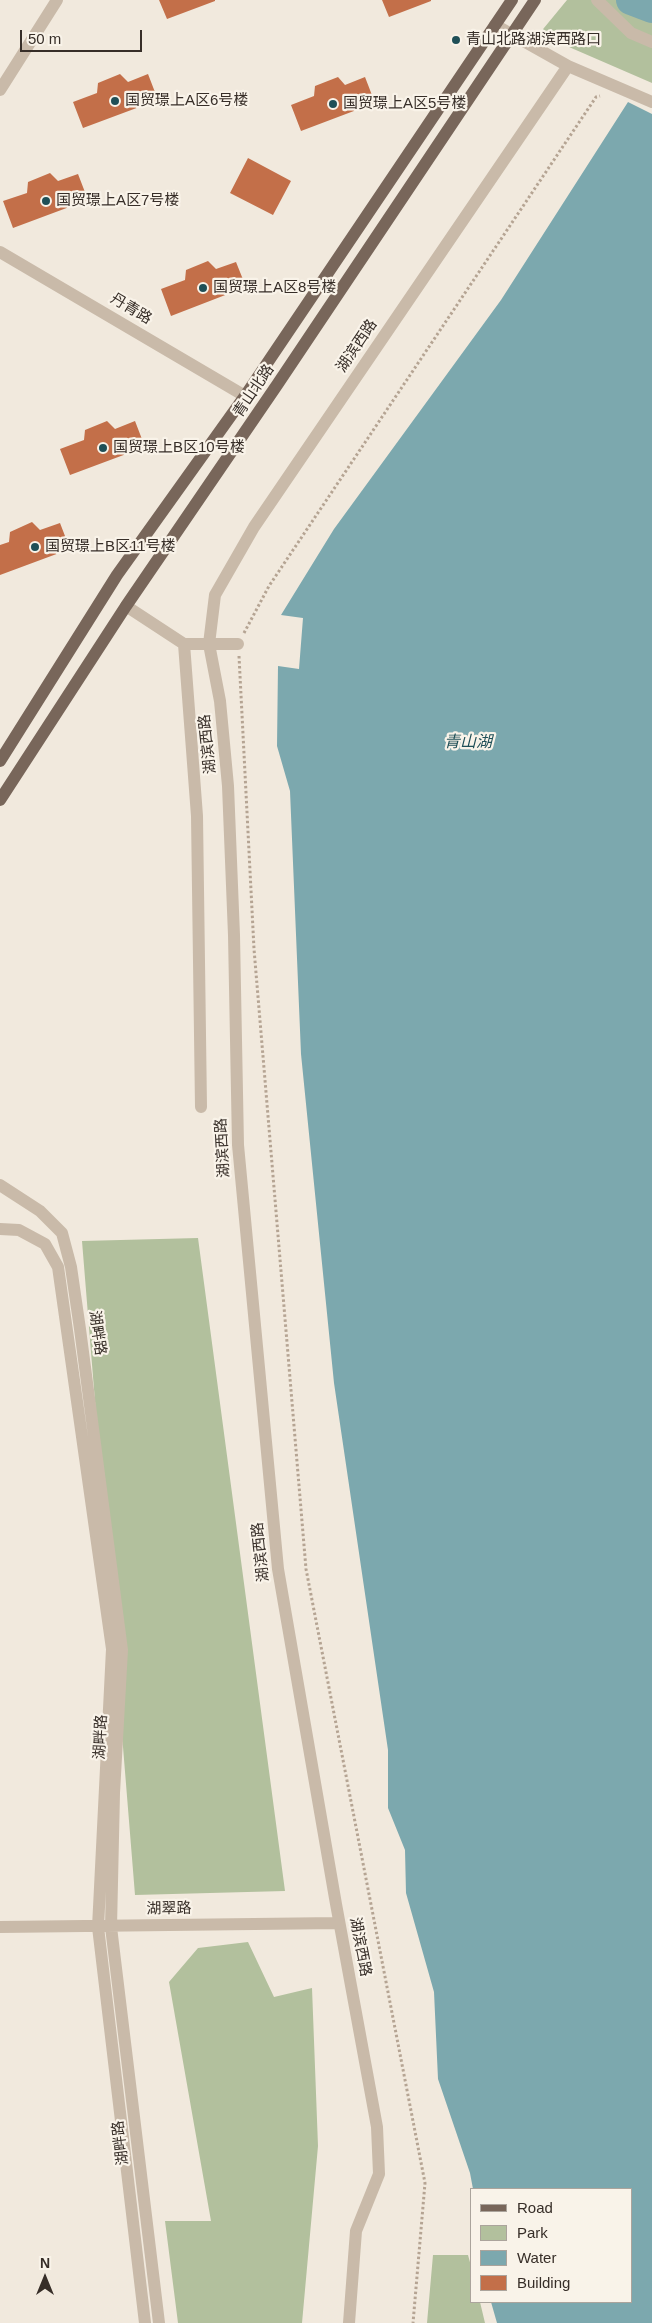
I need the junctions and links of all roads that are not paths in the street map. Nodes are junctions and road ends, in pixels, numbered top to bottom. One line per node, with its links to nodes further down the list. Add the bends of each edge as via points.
1 (57, 0): 9 (street)
2 (512, 0): 5 (main road, 青山北路)
3 (536, 0): 6 (main road, 青山北路)
4 (597, 0): 7 (street, via 631,33)
5 (495, 25): 6 (street); 12 (main road, 青山北路)
6 (511, 34): 8 (street); 13 (main road, 青山北路)
7 (652, 42)
8 (568, 66): 10 (street); 15 (street, 湖滨西路, via 254,527 215,595)
9 (0, 90)
10 (652, 102)
11 (0, 252): 12 (street, 丹青路)
12 (245, 396): 17 (main road, 青山北路, via 117,575)
13 (126, 606): 14 (street); 18 (main road, 青山北路)
14 (184, 644): 15 (street); 19 (street, via 197,816)
15 (209, 644): 16 (street); 22 (street, 湖滨西路, via 220,701 228,786 238,1145 278,1569)
16 (238, 644)
17 (0, 761)
18 (0, 800)
19 (201, 1107)
20 (0, 1185): 24 (street, 湖畔路, via 40,1211 62,1233 71,1267 122,1650)
21 (0, 1229): 23 (street, 湖畔路, via 20,1230 46,1244 58,1267 112,1649)
22 (339, 1923): 24 (street, 湖翠路); 28 (street, 湖滨西路, via 378,2126 379,2174 356,2230)
23 (98, 1926): 24 (street, 湖翠路); 25 (street, 湖翠路); 26 (street, 湖畔路)
24 (111, 1926): 27 (street, 湖畔路)
25 (0, 1927)
26 (145, 2323)
27 (159, 2323)
28 (349, 2323)

